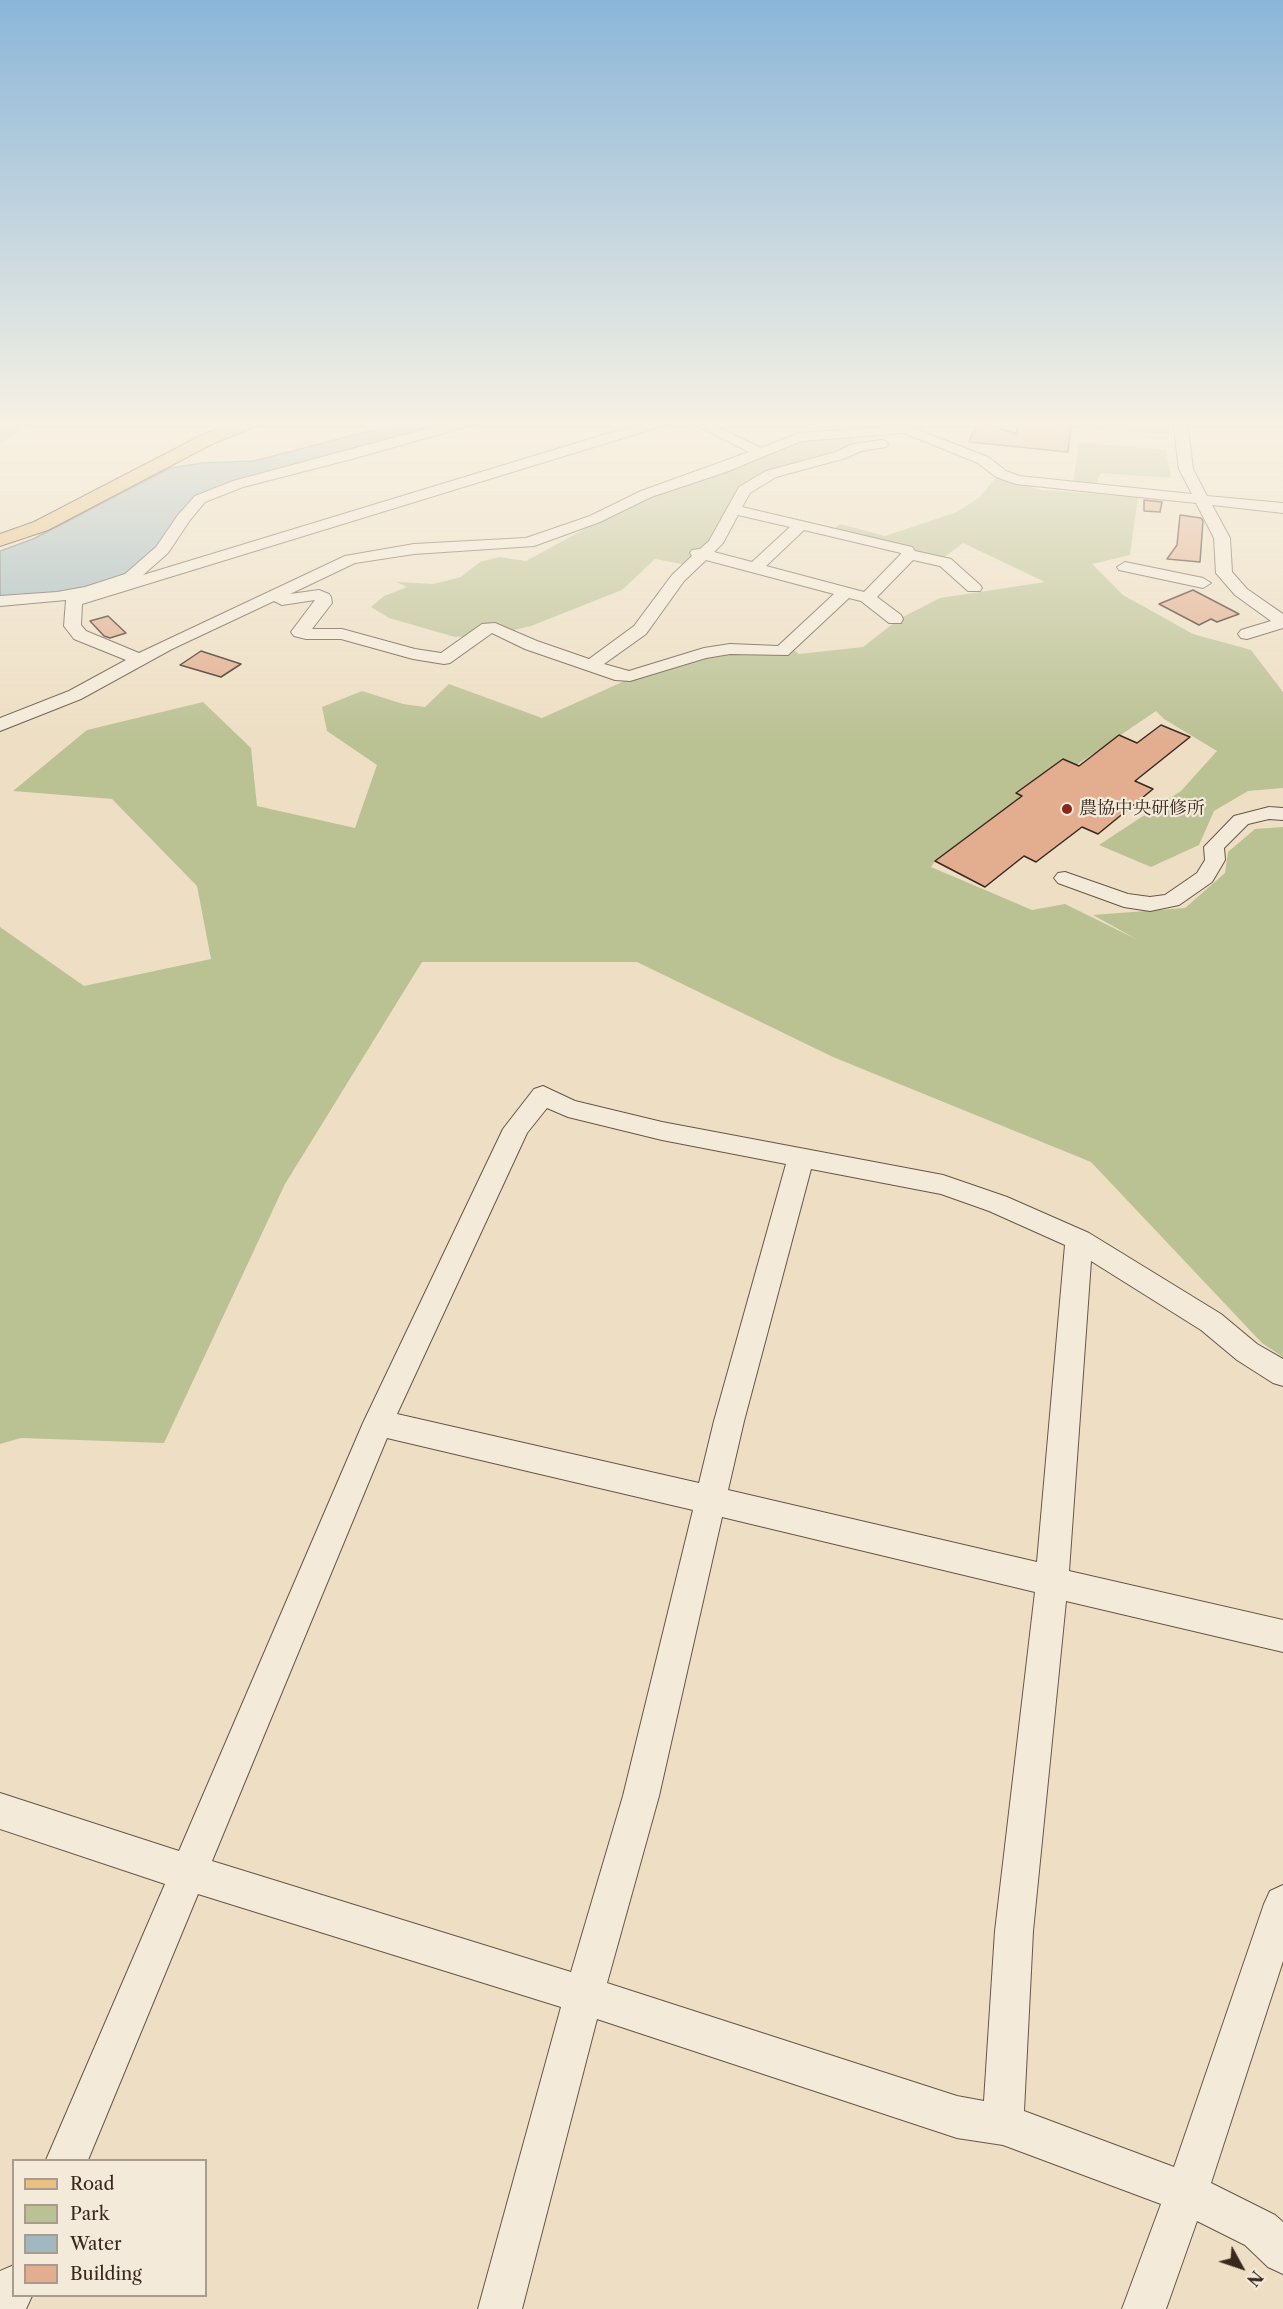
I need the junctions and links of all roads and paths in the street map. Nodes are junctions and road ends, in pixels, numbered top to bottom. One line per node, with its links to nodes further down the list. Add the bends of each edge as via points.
1 (36, 528): 9 (main road)
2 (179, 528): 20 (street, via 162,550 131,577 77,593)
3 (314, 528): 27 (street, via 74,601 72,626 80,635)
4 (572, 528): 21 (street, via 536,541 511,545 364,555)
5 (723, 528): 10 (street, via 715,543)
6 (798, 528): 13 (street)
7 (813, 528): 11 (street)
8 (1217, 528): 14 (street, via 1222,538 1224,573)
9 (0, 540)
10 (701, 553): 13 (street); 28 (street, via 640,630)
11 (910, 554): 16 (street, via 945,562); 19 (street)
12 (1125, 567): 15 (street)
13 (755, 568): 17 (street)
14 (1231, 583): 15 (street); 23 (street)
15 (1203, 584): 18 (street)
16 (974, 588)
17 (846, 592): 19 (street); 28 (street, via 782,651 730,649 704,653 630,676)
18 (1177, 593)
19 (867, 598): 22 (street)
20 (0, 601)
21 (258, 603): 25 (street); 28 (street, via 319,595 324,603 300,632 342,634 436,659 448,657 488,628 495,628 531,645)
22 (895, 620)
23 (1283, 623): 24 (street)
24 (1247, 634)
25 (166, 645): 26 (street); 27 (street)
26 (190, 655)
27 (140, 659): 29 (street, via 75,694)
28 (592, 665)
29 (0, 726)
30 (1283, 814): 31 (street, via 1241,820 1214,847 1215,860 1205,877 1171,900 1150,904 1124,900)
31 (1065, 878)
32 (801, 1157): 33 (street, via 943,1185 998,1204); 35 (street, via 662,1131 568,1108 543,1095 516,1129); 36 (street, via 748,1346)
33 (1079, 1240): 34 (street, via 1211,1322 1247,1352); 37 (street)
34 (1283, 1374)
35 (378, 1423): 36 (street); 40 (street)
36 (711, 1501): 37 (street); 42 (street, via 641,1796)
37 (1052, 1582): 38 (street); 43 (street, via 1014,1931)
38 (1283, 1636)
39 (0, 1811): 40 (street)
40 (189, 1873): 42 (street); 44 (street)
41 (1283, 1905): 45 (street)
42 (584, 1995): 43 (street, via 957,2117); 49 (street)
43 (1003, 2124): 45 (street)
44 (67, 2159)
45 (1186, 2193): 46 (street, via 1260,2230); 50 (street)
46 (1283, 2252)
47 (12, 2290): 48 (street)
48 (3, 2309)
49 (500, 2309)
50 (1144, 2309)

